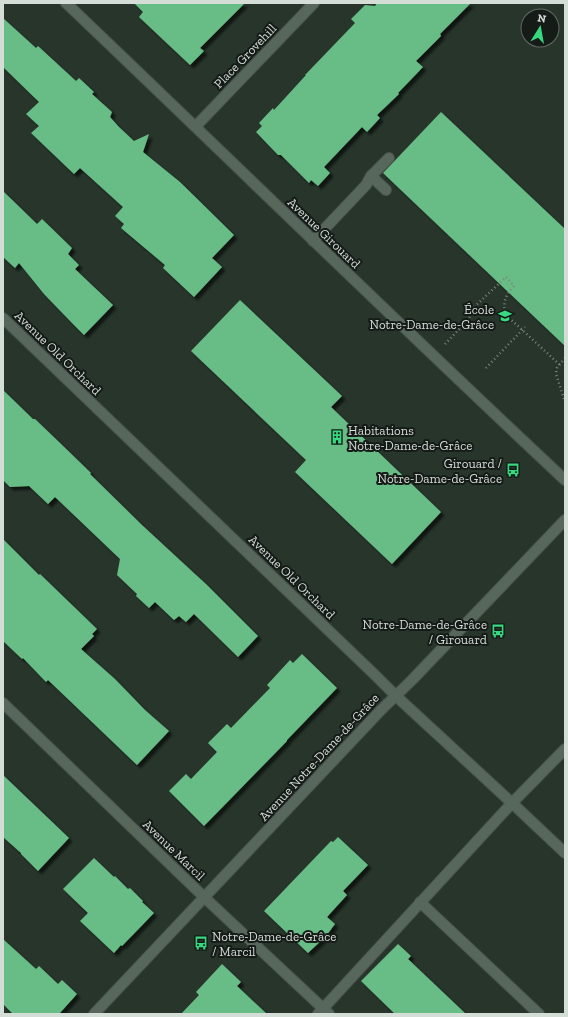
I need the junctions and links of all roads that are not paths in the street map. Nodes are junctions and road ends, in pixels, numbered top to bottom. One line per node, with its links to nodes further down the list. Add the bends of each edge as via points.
1 (66, 3): 3 (street, Avenue Girouard)
2 (314, 3): 3 (street, Place Grovehill)
3 (196, 126): 7 (street, Avenue Girouard)
4 (389, 158): 5 (street)
5 (372, 176): 6 (street); 7 (street)
6 (386, 190)
7 (313, 241): 9 (street, Avenue Girouard)
8 (3, 318): 11 (street, Avenue Old Orchard)
9 (565, 480)
10 (565, 520): 11 (street, Avenue Notre-Dame-de-Grâce)
11 (396, 696): 14 (street, Avenue Old Orchard); 16 (street, Avenue Notre-Dame-de-Grâce)
12 (3, 703): 16 (street, Avenue Marcil)
13 (565, 749): 14 (street)
14 (512, 803): 15 (street, Avenue Old Orchard); 17 (street)
15 (565, 853)
16 (205, 898): 18 (street, Avenue Marcil); 19 (street, Avenue Notre-Dame-de-Grâce)
17 (420, 902): 18 (street); 20 (street)
18 (324, 1012)
19 (94, 1014)
20 (539, 1014)

